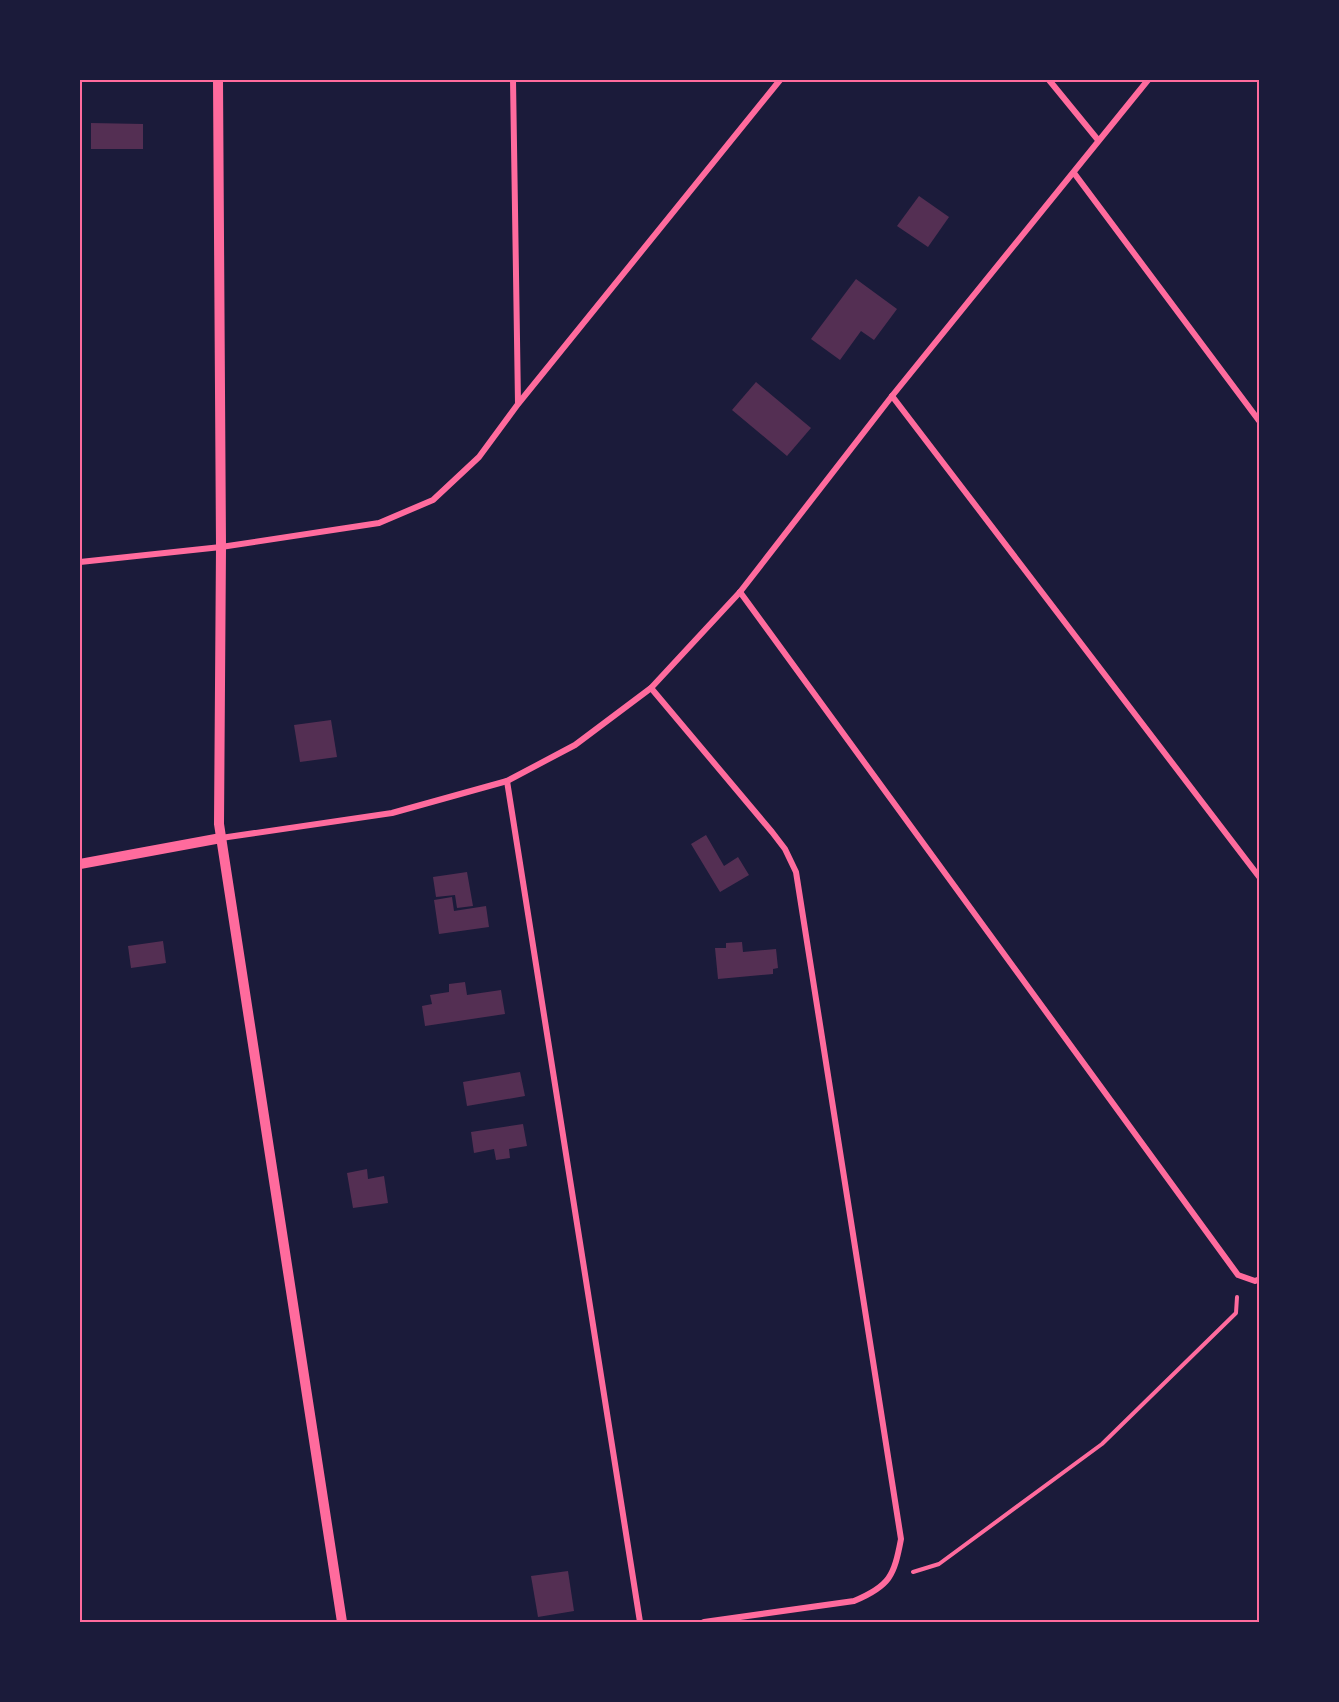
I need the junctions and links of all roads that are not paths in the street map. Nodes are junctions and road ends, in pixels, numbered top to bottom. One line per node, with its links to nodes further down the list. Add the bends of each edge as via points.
1 (218, 80): 11 (street)
2 (513, 80): 9 (street)
3 (780, 80): 9 (street)
4 (1049, 80): 6 (street)
5 (1148, 80): 6 (street)
6 (1098, 140): 7 (street)
7 (1074, 173): 8 (street); 10 (street)
8 (892, 396): 13 (street); 18 (street)
9 (518, 404): 11 (street, via 479,457 433,500 379,523)
10 (1260, 422)
11 (221, 547): 12 (street); 16 (street)
12 (80, 562)
13 (740, 592): 14 (street); 19 (street, via 1238,1275)
14 (651, 688): 15 (street, via 575,745); 22 (street, via 772,832 796,872 901,1539 890,1578 869,1595 854,1601)
15 (507, 781): 16 (street, via 392,813); 21 (street)
16 (221, 838): 17 (street); 20 (street)
17 (80, 864)
18 (1260, 878)
19 (1260, 1279)
20 (342, 1623)
21 (640, 1623)
22 (704, 1623)

